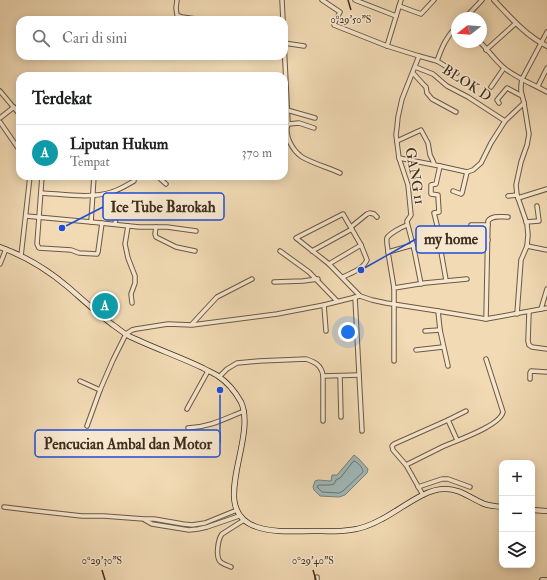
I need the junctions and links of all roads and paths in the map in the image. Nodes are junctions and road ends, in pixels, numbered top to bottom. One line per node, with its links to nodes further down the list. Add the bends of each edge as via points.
1 (177, 0): 11 (street)
2 (282, 0): 12 (street)
3 (322, 0): 20 (street, via 340,13 334,25)
4 (356, 0): 13 (street)
5 (401, 0): 9 (street)
6 (434, 0): 9 (street, via 422,14)
7 (482, 0): 10 (street)
8 (494, 0): 14 (street)
9 (399, 6): 13 (street)
10 (471, 12)
11 (179, 16)
12 (283, 16)
13 (396, 16): 20 (street)
14 (516, 23): 18 (street); 22 (street)
15 (451, 32): 25 (street)
16 (547, 32): 18 (street)
17 (288, 43): 19 (street)
18 (541, 43): 21 (street); 32 (street)
19 (304, 46)
20 (388, 46): 23 (street)
21 (547, 46)
22 (486, 50): 27 (street)
23 (419, 56): 25 (street); 26 (street, GANG 11)
24 (285, 60): 29 (street)
25 (436, 61): 31 (street)
26 (415, 67): 30 (street, GANG 11); 46 (street, BLOK D, via 433,74 444,84)
27 (504, 68): 32 (street); 33 (street)
28 (547, 68): 34 (street)
29 (285, 72)
30 (413, 73): 43 (street, via 426,87 432,99); 51 (street, GANG 11, via 402,99)
31 (457, 73)
32 (522, 79): 34 (street); 37 (street)
33 (491, 86)
34 (538, 86): 36 (street)
35 (0, 90): 40 (street)
36 (547, 92)
37 (522, 96): 38 (street); 39 (street, via 507,88 498,100)
38 (524, 102): 46 (street); 69 (street, via 530,134 517,179)
39 (500, 103)
40 (14, 107): 41 (street); 44 (street)
41 (16, 110)
42 (288, 110): 45 (street)
43 (456, 112)
44 (0, 118)
45 (315, 118)
46 (505, 120): 56 (street, via 481,162)
47 (0, 122): 52 (street)
48 (288, 124): 49 (street, via 299,122)
49 (314, 128)
50 (288, 138): 57 (street, via 302,157)
51 (397, 141): 53 (street, GANG 11); 54 (street, via 420,130 428,143)
52 (16, 145)
53 (399, 158): 54 (street); 80 (street, GANG 11, via 408,185 410,215)
54 (434, 164): 55 (street)
55 (440, 166): 56 (street); 89 (street, via 436,184 431,185 430,193 438,196 438,212 434,213)
56 (467, 172): 65 (street, via 462,193)
57 (340, 173)
58 (30, 180): 72 (street)
59 (42, 180): 66 (street)
60 (94, 180): 67 (street)
61 (134, 180): 67 (street, via 111,193)
62 (162, 180): 63 (street)
63 (166, 184)
64 (547, 189): 69 (street)
65 (453, 191)
66 (41, 193): 67 (street); 75 (street)
67 (92, 196): 76 (street)
68 (508, 196): 69 (street)
69 (517, 197): 77 (street)
70 (537, 206): 77 (street, via 539,220)
71 (116, 210): 79 (street)
72 (26, 216): 75 (street); 99 (street)
73 (377, 217): 85 (street, via 370,212)
74 (508, 217): 82 (street, via 491,218)
75 (40, 218): 76 (street); 78 (street, via 37,244 40,248 79,253 98,252)
76 (91, 222): 78 (street)
77 (526, 222): 90 (street)
78 (102, 223): 79 (street)
79 (115, 224): 83 (street)
80 (407, 225): 92 (street, GANG 11); 98 (street, via 388,236)
81 (471, 225): 82 (street)
82 (488, 225): 87 (street)
83 (128, 226): 84 (street); 114 (street, via 125,244 135,276)
84 (156, 227): 86 (street); 95 (street, via 156,237 176,247)
85 (351, 228): 88 (street); 97 (street); 97 (street, via 341,214 296,238)
86 (196, 231)
87 (488, 240): 89 (street); 122 (street)
88 (361, 245): 101 (street); 102 (street, via 367,262)
89 (441, 245): 92 (street); 106 (street)
90 (526, 246): 94 (street); 121 (street, via 521,260)
91 (0, 247): 93 (main road)
92 (414, 247): 98 (street); 108 (street, GANG 11)
93 (6, 249): 99 (main road); 100 (street)
94 (547, 250)
95 (195, 251)
96 (280, 251): 104 (street)
97 (312, 251): 101 (street)
98 (388, 252): 109 (street)
99 (21, 256): 127 (main road, via 52,275)
100 (0, 264)
101 (329, 264): 102 (street)
102 (343, 277): 111 (street)
103 (252, 279): 123 (street, via 217,297)
104 (318, 279): 107 (street); 113 (street)
105 (467, 279): 106 (street)
106 (446, 280): 108 (street)
107 (274, 282)
108 (421, 284): 109 (street)
109 (394, 288): 115 (street)
110 (547, 289): 118 (street)
111 (360, 296): 112 (street); 115 (street)
112 (355, 298): 113 (street); 136 (street)
113 (337, 301): 116 (street)
114 (132, 303)
115 (394, 304): 119 (street); 132 (street)
116 (324, 305): 123 (street); 125 (street)
117 (547, 308): 118 (street)
118 (541, 309): 120 (street)
119 (438, 310): 122 (street); 124 (street)
120 (529, 312): 121 (street); 129 (street, via 529,345)
121 (517, 314): 122 (street)
122 (486, 319)
123 (192, 325): 127 (street, via 160,325 132,330)
124 (440, 330): 126 (street); 128 (street)
125 (326, 331)
126 (425, 332)
127 (126, 334): 134 (main road); 142 (street)
128 (444, 347): 130 (street); 133 (street)
129 (547, 349)
130 (416, 350)
131 (486, 359): 152 (street, via 503,412 496,421 474,434)
132 (394, 361)
133 (448, 366)
134 (208, 371): 139 (main road); 143 (street)
135 (547, 372): 140 (street, via 531,371)
136 (359, 374): 138 (street); 151 (street)
137 (323, 376): 138 (street); 139 (street, via 318,364 306,359 238,364 227,369); 148 (street)
138 (340, 376): 146 (street)
139 (219, 377): 144 (main road, via 237,396)
140 (530, 379)
141 (80, 381): 142 (street)
142 (100, 390): 149 (street)
143 (187, 409)
144 (244, 411): 150 (street, via 210,425); 159 (main road, via 244,434 234,490)
145 (466, 411): 147 (street)
146 (341, 417)
147 (448, 420): 152 (street); 153 (street, via 392,446)
148 (323, 421)
149 (87, 426)
150 (188, 428)
151 (362, 431)
152 (457, 440): 153 (street)
153 (406, 466): 154 (street)
154 (418, 487): 155 (street, via 442,479); 156 (street)
155 (470, 487)
156 (423, 495): 158 (main road, via 442,488 451,489 491,506); 164 (main road, via 383,519 351,530 265,530)
157 (4, 507): 163 (street, via 82,516)
158 (499, 507)
159 (237, 510): 162 (main road); 163 (street, via 196,524)
160 (535, 510): 161 (main road)
161 (547, 511)
162 (239, 516): 163 (street, via 189,530 152,524); 164 (main road)
163 (144, 519)
164 (244, 520): 165 (street, via 220,537 219,560)
165 (231, 567)
166 (542, 580): 167 (street)
167 (547, 580)

